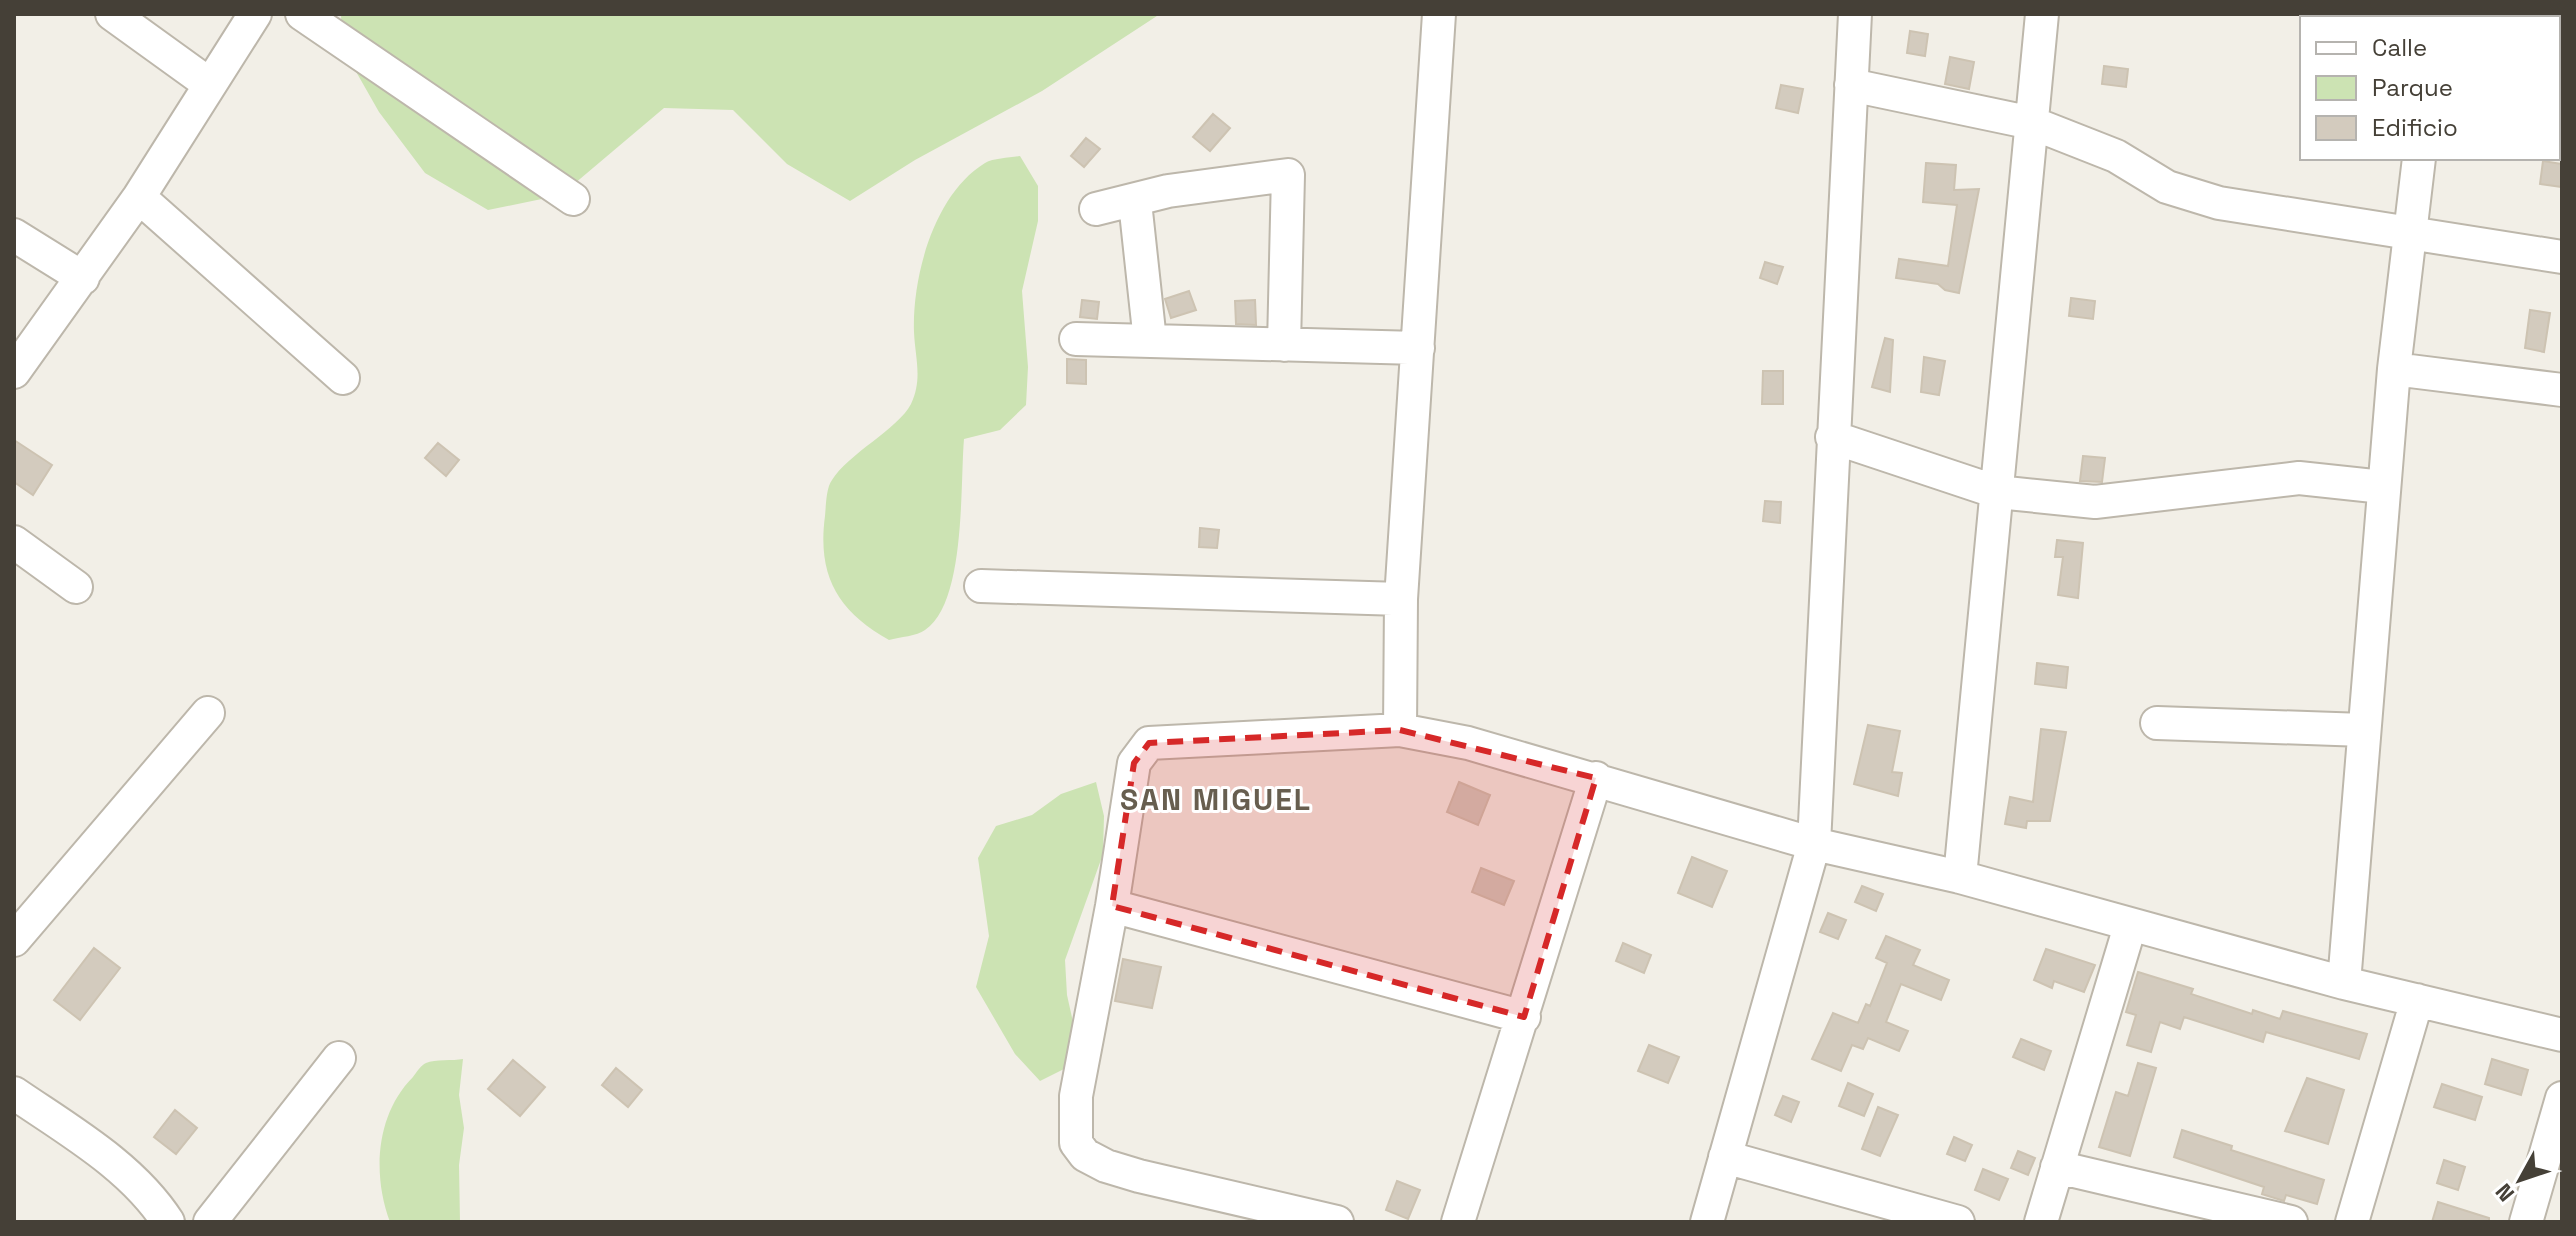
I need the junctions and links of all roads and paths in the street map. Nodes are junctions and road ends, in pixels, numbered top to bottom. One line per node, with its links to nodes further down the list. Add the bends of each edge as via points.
1 (112, 14): 7 (street)
2 (255, 14): 7 (street)
3 (302, 14): 12 (street)
4 (1439, 14): 22 (street)
5 (1855, 14): 8 (street)
6 (2042, 14): 9 (street)
7 (209, 84): 11 (street)
8 (1851, 85): 9 (street); 27 (street)
9 (2032, 123): 15 (street, via 2116,156 2167,187 2219,203); 29 (street)
10 (2419, 160): 15 (street)
11 (139, 197): 18 (street); 25 (street)
12 (573, 199)
13 (1135, 202): 14 (street); 20 (street); 21 (street, via 1168,191 1288,175)
14 (1096, 209)
15 (2410, 233): 17 (street); 23 (street)
16 (14, 235): 18 (street)
17 (2562, 257)
18 (83, 278): 24 (street)
19 (1076, 339): 20 (street)
20 (1150, 341): 21 (street)
21 (1284, 345): 22 (street)
22 (1418, 348): 33 (street)
23 (2394, 369): 26 (street); 28 (street)
24 (14, 372)
25 (343, 378)
26 (2562, 390)
27 (1832, 437): 29 (street); 39 (street)
28 (2383, 487): 29 (street, via 2299,478 2095,502); 37 (street)
29 (1997, 492): 40 (street)
30 (14, 542): 32 (street)
31 (981, 586): 33 (street)
32 (76, 587)
33 (1401, 599): 36 (street)
34 (208, 713): 43 (street)
35 (2157, 723): 37 (street)
36 (1400, 730): 38 (street); 41 (street, via 1149,743 1134,763)
37 (2364, 730): 44 (street)
38 (1596, 778): 39 (street); 46 (street)
39 (1814, 844): 40 (street); 51 (street)
40 (1960, 877): 42 (street)
41 (1112, 906): 46 (street); 55 (street, via 1076,1096 1076,1143 1085,1155 1117,1169)
42 (2130, 926): 44 (street); 52 (street)
43 (14, 940)
44 (2344, 983): 45 (street)
45 (2417, 1000): 47 (street); 61 (street)
46 (1524, 1017): 56 (street)
47 (2562, 1035)
48 (339, 1058): 54 (street)
49 (14, 1093): 53 (street, via 113,1163 156,1203)
50 (2562, 1098): 62 (street)
51 (1725, 1157): 57 (street); 58 (street)
52 (2057, 1167): 59 (street); 60 (street)
53 (168, 1222)
54 (210, 1222)
55 (1337, 1222)
56 (1458, 1222)
57 (1707, 1222)
58 (1958, 1222)
59 (2041, 1222)
60 (2291, 1222)
61 (2352, 1222)
62 (2526, 1222)

